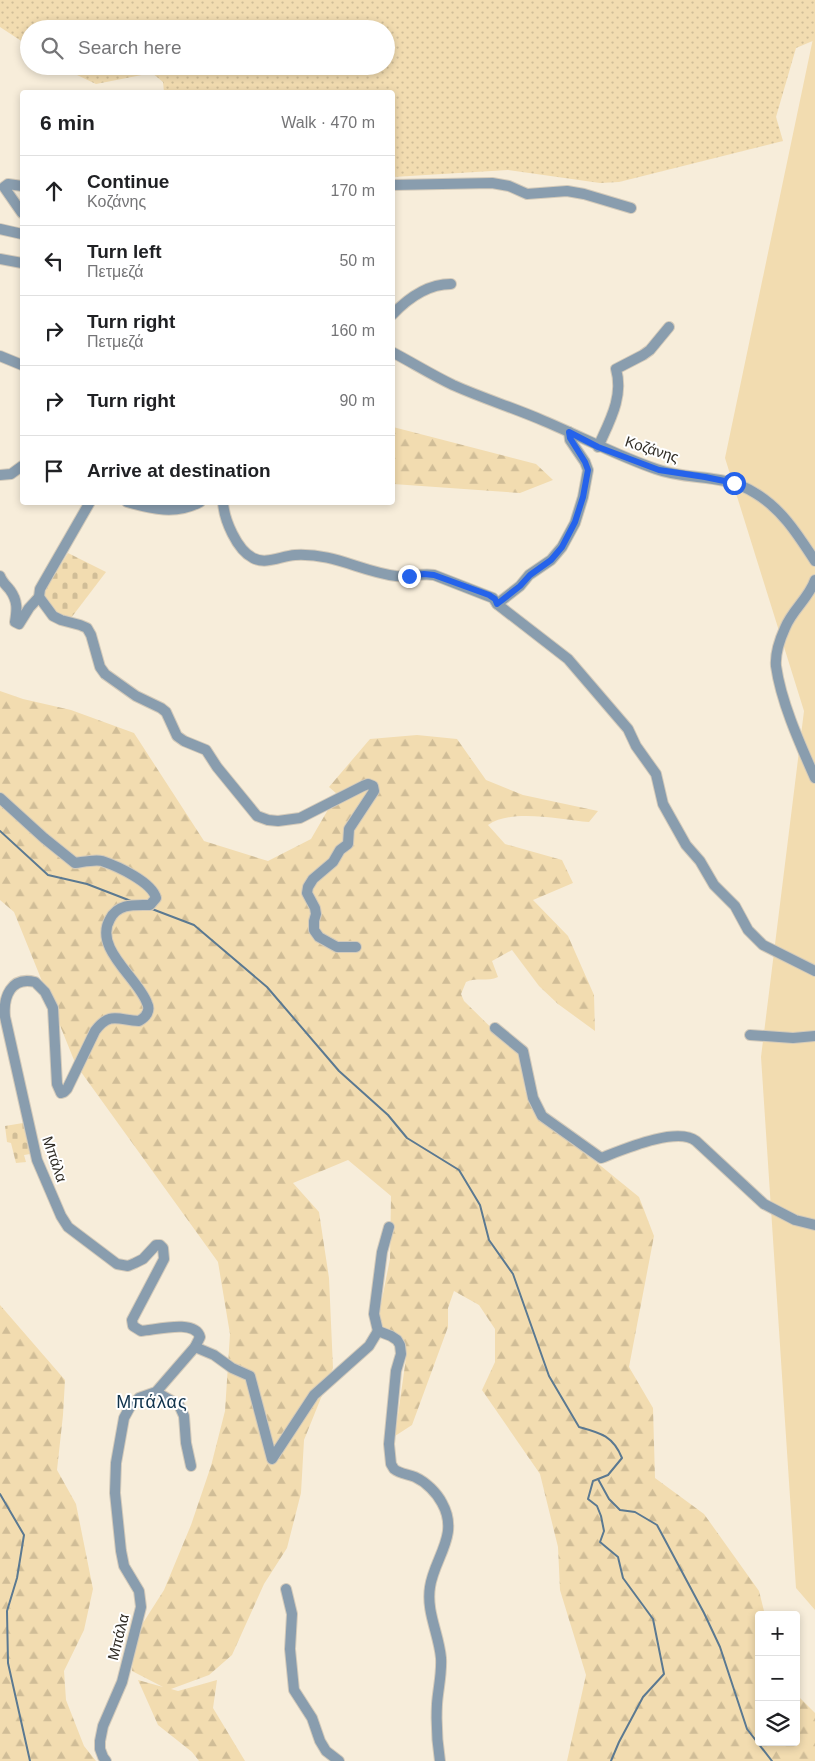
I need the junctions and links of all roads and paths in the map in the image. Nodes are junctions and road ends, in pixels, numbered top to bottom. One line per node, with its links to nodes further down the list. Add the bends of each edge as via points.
1 (2, 181): 3 (street); 5 (street, via 4,190)
2 (395, 185): 4 (street, via 492,183 527,194 568,191)
3 (20, 186)
4 (632, 208)
5 (20, 210)
6 (0, 229): 7 (street)
7 (20, 234)
8 (0, 259): 9 (street)
9 (20, 264)
10 (451, 284): 11 (street, via 422,291)
11 (395, 312)
12 (670, 328): 17 (street, via 643,356 616,369 619,389)
13 (395, 354): 16 (street, Κοζάνης, via 455,386)
14 (0, 356): 15 (street)
15 (20, 364)
16 (569, 432): 17 (street, Κοζάνης); 28 (street, via 588,470 575,522 551,560)
17 (598, 447): 24 (street, Κοζάνης, via 659,470 729,482 749,489 784,517)
18 (20, 467): 19 (street, via 11,474)
19 (0, 475)
20 (88, 505): 27 (street, via 40,589)
21 (142, 505): 22 (street, via 172,511)
22 (193, 505)
23 (224, 505): 28 (street, via 236,540 247,554 258,560 292,555 318,556 336,558 396,576 431,575 489,595)
24 (815, 560)
25 (0, 576): 27 (street, via 18,606 17,624 22,623)
26 (815, 580): 29 (street, via 812,590 787,624 776,664 788,713)
27 (39, 597): 31 (street, via 53,616 87,628 105,674 166,712 177,736 206,750 256,816 278,821 300,818 363,786 373,786 374,791 349,829 348,844 313,879 306,893 315,908 314,930 319,937 337,947)
28 (497, 604): 32 (street, via 568,659 628,729 656,774 663,804 686,845 714,885 735,906 748,930 763,945)
29 (815, 778)
30 (0, 798): 33 (street, Μπάλα, via 75,863 100,860 136,877 156,898 150,905 122,907 109,920 106,929 111,951 148,1003 148,1012 139,1021 115,1017 101,1024 64,1092 58,1090 57,1084 53,1008 41,986 29,980 15,985 5,998)
31 (356, 947)
32 (815, 971)
33 (2, 1017): 40 (street, Μπάλα, via 37,1160 61,1216 68,1227 117,1264 128,1266 135,1263 160,1245 164,1259 132,1320 133,1326 141,1331 195,1328 200,1337)
34 (495, 1028): 37 (street, via 523,1051 533,1098 542,1116 601,1158 644,1141 689,1136 764,1204 795,1220)
35 (750, 1036): 36 (street)
36 (815, 1036)
37 (815, 1225)
38 (389, 1227): 39 (street, via 382,1252 374,1314)
39 (378, 1331): 40 (street, via 369,1346 314,1395 272,1459 250,1376); 46 (street, via 391,1336 400,1345 389,1444 391,1464 398,1472 425,1483 442,1502 448,1525 429,1593 441,1658 437,1722)
40 (195, 1348): 41 (street, Μπάλα)
41 (156, 1392): 42 (street, via 179,1405 184,1416); 44 (street, Μπάλα, via 139,1398 130,1407 124,1418 116,1463 115,1493 121,1551 124,1566 139,1591 141,1607 122,1682 100,1741 102,1757)
42 (191, 1466)
43 (286, 1589): 45 (street, via 292,1614 290,1649 294,1690 312,1718 326,1751)
44 (106, 1761)
45 (339, 1761)
46 (440, 1761)

